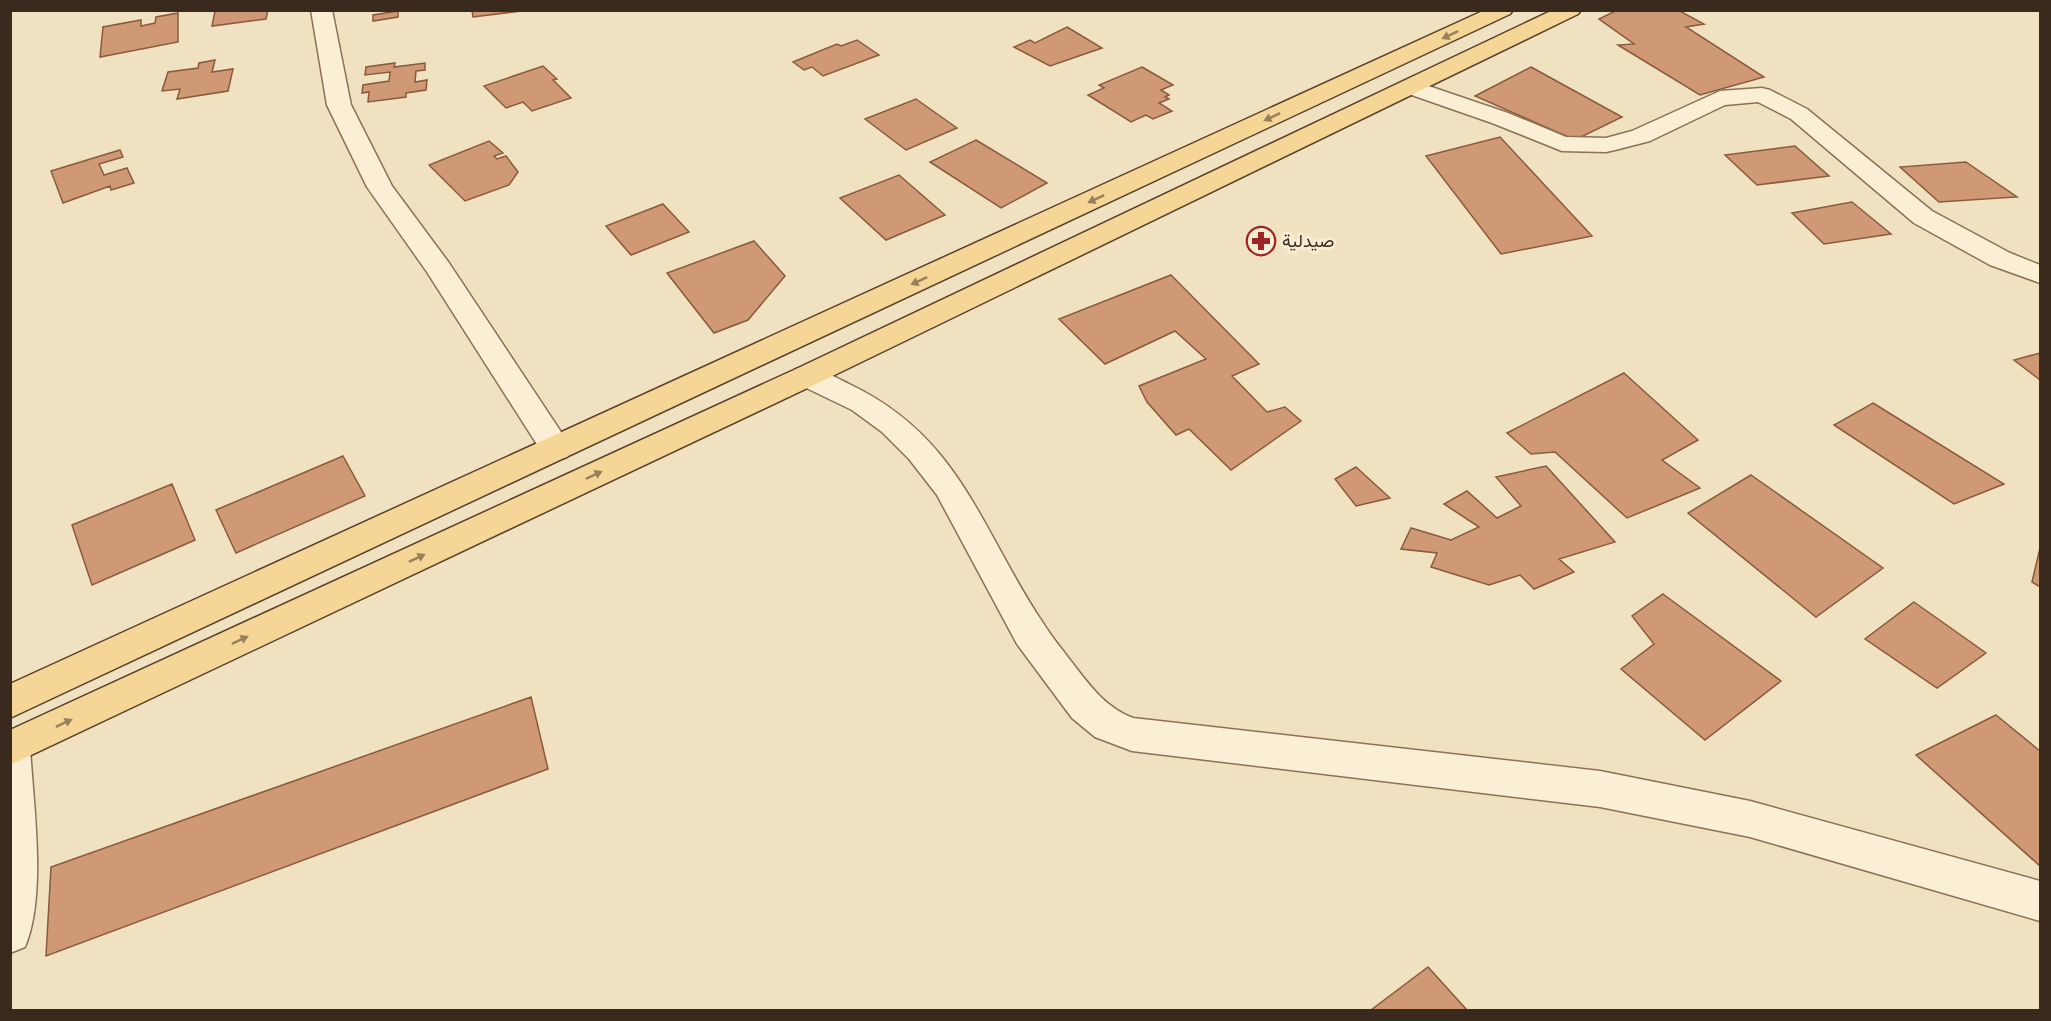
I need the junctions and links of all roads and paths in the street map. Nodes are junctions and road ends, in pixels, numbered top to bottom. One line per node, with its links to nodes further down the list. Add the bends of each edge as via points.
1 (321, 10): 7 (street, via 339,105 380,187 439,269)
2 (1503, 10): 7 (main road, one-way to 7)
3 (1571, 10): 4 (main road)
4 (1411, 87): 5 (street, via 1562,144 1606,145 1641,136 1720,98 1762,95 1799,114 1923,217 2000,259); 6 (main road)
5 (2040, 275)
6 (807, 376): 9 (main road, one-way to 6); 10 (street, via 864,403 920,451 949,488 1030,634 1085,706 1108,725 1132,734 1600,789 1750,819)
7 (556, 449): 8 (main road)
8 (10, 702)
9 (11, 747): 11 (street, via 16,875)
10 (2040, 901)
11 (10, 932)

